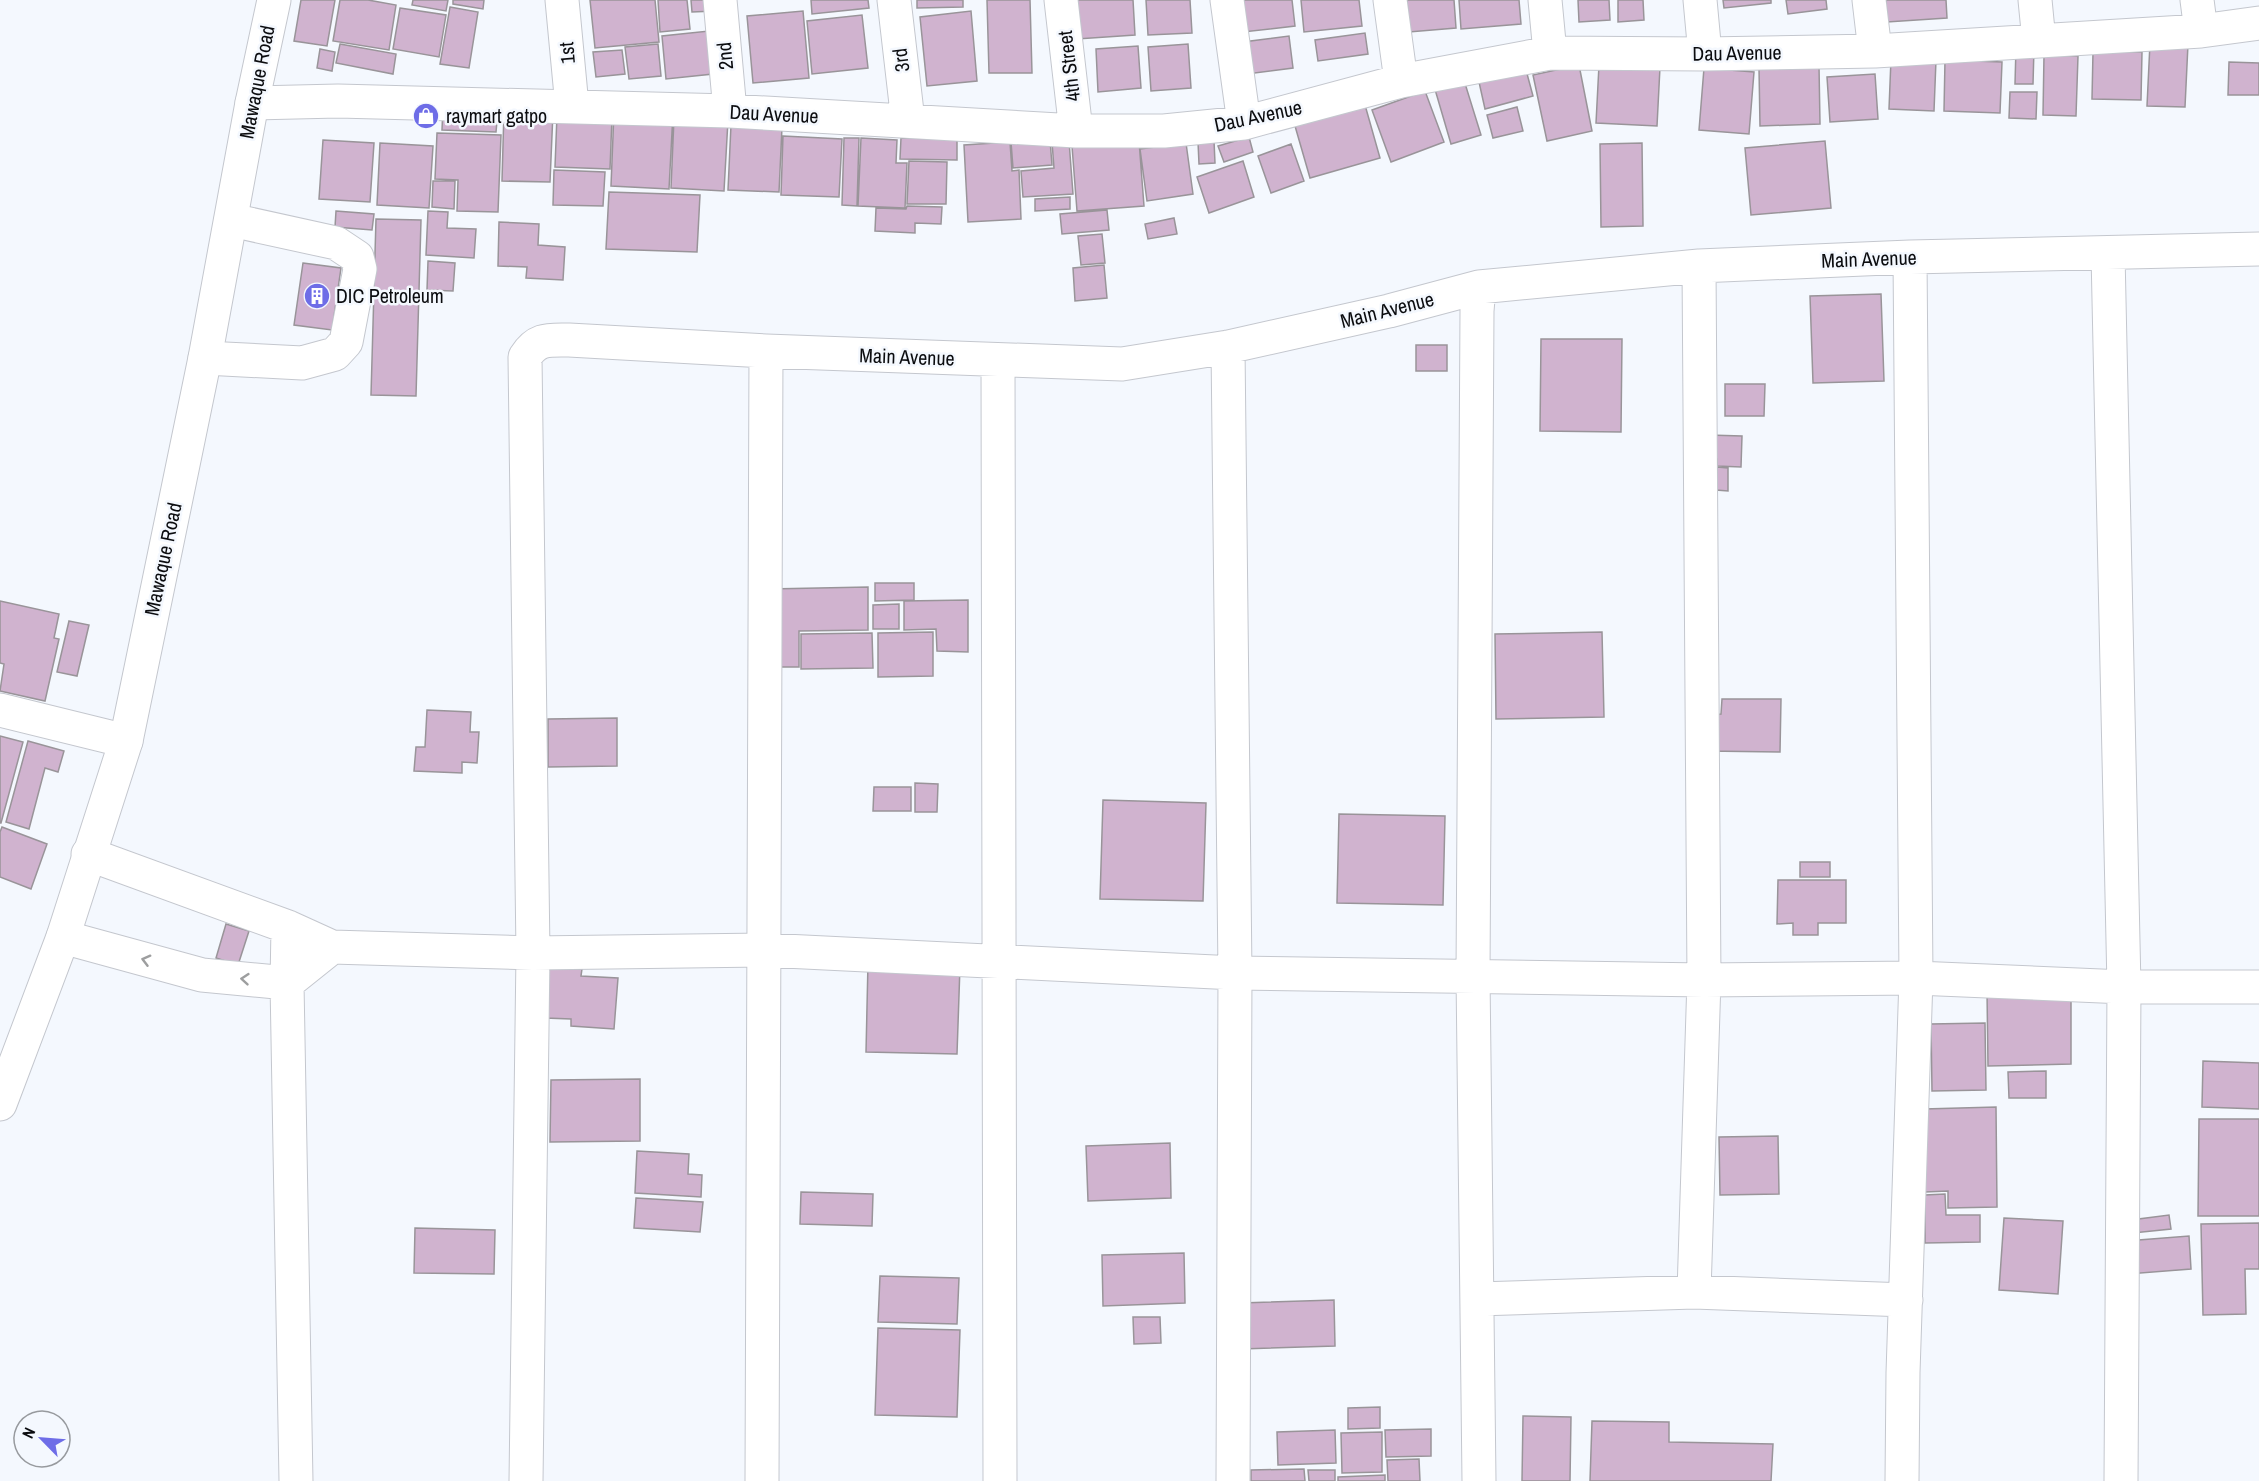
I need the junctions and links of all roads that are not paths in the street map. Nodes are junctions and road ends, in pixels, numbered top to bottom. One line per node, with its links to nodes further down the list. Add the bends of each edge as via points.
1 (274, 0): 19 (street, Mawaque Road)
2 (562, 0): 20 (street, 1st)
3 (720, 0): 21 (street, 2nd)
4 (894, 0): 22 (street, 3rd)
5 (1061, 0): 24 (street, 4th Street)
6 (1227, 0): 23 (street)
7 (1390, 0): 18 (street)
8 (1545, 0): 16 (street)
9 (1700, 0): 17 (street)
10 (1869, 0): 15 (street)
11 (2035, 0): 14 (street)
12 (2199, 15): 13 (street, Dau Avenue); 14 (street, Dau Avenue)
13 (2259, 23)
14 (2039, 40): 15 (street, Dau Avenue)
15 (1875, 51): 17 (street, Dau Avenue)
16 (1550, 53): 17 (street, Dau Avenue); 18 (street, Dau Avenue)
17 (1705, 54)
18 (1401, 81): 23 (street, Dau Avenue)
19 (252, 103): 20 (street, Dau Avenue); 25 (street, Mawaque Road)
20 (572, 106): 21 (street, Dau Avenue)
21 (730, 111): 22 (street, Dau Avenue)
22 (908, 121): 24 (street, Dau Avenue)
23 (1244, 123): 24 (street, Dau Avenue, via 1164,131)
24 (1076, 131)
25 (231, 220): 33 (street, Mawaque Road); 33 (street, via 336,243 357,257 360,269 346,342 335,354 302,363)
26 (2259, 249): 27 (street, Main Avenue)
27 (2108, 254): 28 (street, Main Avenue); 49 (street)
28 (1910, 257): 29 (street, Main Avenue); 46 (street)
29 (1700, 266): 30 (street, Main Avenue); 47 (street)
30 (1479, 287): 31 (street, Main Avenue); 45 (street)
31 (1228, 347): 34 (street, Main Avenue, via 1122,364); 44 (street)
32 (766, 351): 34 (street, Main Avenue); 41 (street); 42 (street, Main Avenue, via 547,340 532,346 525,357)
33 (205, 358): 36 (street, Mawaque Road)
34 (998, 361): 43 (street)
35 (0, 710): 36 (street)
36 (126, 741): 37 (street, Mawaque Road)
37 (88, 854): 38 (street); 39 (street, Mawaque Road)
38 (288, 927): 40 (street); 48 (street)
39 (63, 937): 48 (street, one-way to 39, via 202,975); 51 (street, Mawaque Road)
40 (332, 947): 42 (street); 48 (street)
41 (764, 950): 42 (street); 43 (street); 58 (street)
42 (533, 953): 57 (street)
43 (998, 963): 44 (street); 59 (street)
44 (1235, 973): 45 (street); 60 (street)
45 (1473, 975): 47 (street); 54 (street)
46 (1916, 978): 47 (street); 49 (street); 55 (street)
47 (1704, 980): 53 (street)
48 (287, 983): 56 (street)
49 (2124, 987): 50 (street); 63 (street)
50 (2259, 987)
51 (9, 1053): 52 (street, Mawaque Road)
52 (0, 1104)
53 (1694, 1292): 54 (street); 55 (street)
54 (1478, 1299): 61 (street)
55 (1906, 1300): 62 (street)
56 (296, 1481)
57 (526, 1481)
58 (762, 1481)
59 (1000, 1481)
60 (1233, 1481)
61 (1479, 1481)
62 (1902, 1481)
63 (2121, 1481)

